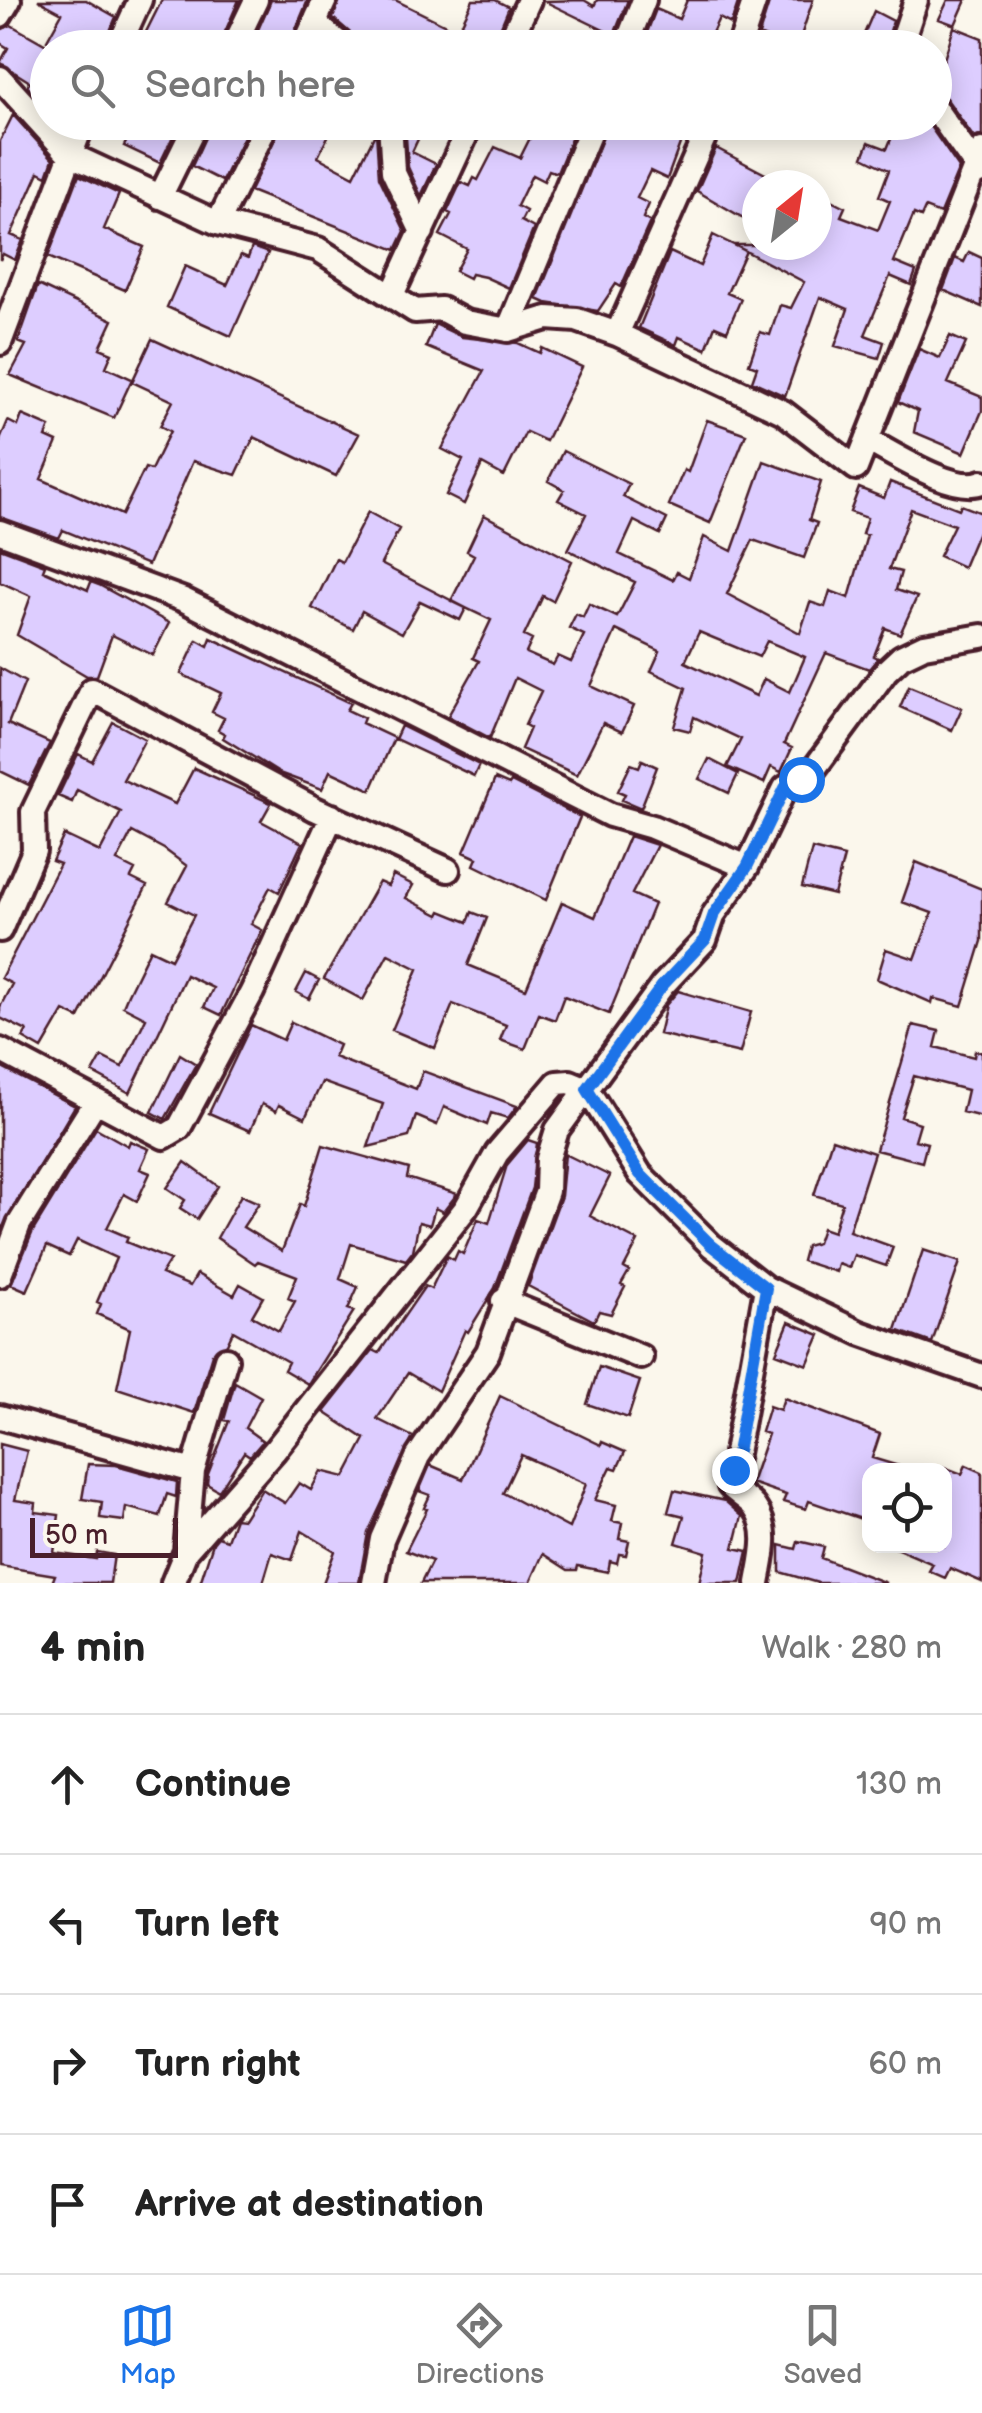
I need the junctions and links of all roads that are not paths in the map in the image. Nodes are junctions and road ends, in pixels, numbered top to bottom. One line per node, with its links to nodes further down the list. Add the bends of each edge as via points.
1 (9, 0): 9 (street)
2 (140, 0): 11 (street)
3 (256, 0): 12 (street)
4 (326, 0): 10 (street)
5 (529, 0): 15 (street)
6 (644, 0): 16 (street)
7 (754, 0): 17 (street)
8 (916, 0): 18 (street)
9 (0, 16)
10 (315, 23): 13 (street); 14 (street)
11 (126, 30)
12 (242, 30)
13 (312, 30)
14 (324, 30)
15 (515, 30)
16 (632, 30)
17 (745, 30)
18 (906, 30)
19 (0, 78): 20 (street)
20 (30, 111)
21 (952, 129): 31 (street)
22 (56, 140): 30 (street)
23 (75, 140): 30 (street)
24 (188, 140): 32 (street)
25 (259, 140): 33 (street)
26 (391, 140): 34 (street, via 393,171)
27 (464, 140): 34 (street)
28 (587, 140): 36 (street)
29 (703, 140): 37 (street)
30 (69, 154): 32 (street); 38 (street)
31 (980, 164): 39 (street)
32 (160, 196): 33 (street)
33 (218, 223): 35 (street, via 318,249)
34 (422, 232): 35 (street)
35 (392, 295): 36 (street, via 416,311 441,309 465,322)
36 (508, 330): 37 (street, via 547,318)
37 (618, 334): 39 (street, via 783,412 856,468)
38 (0, 343)
39 (867, 440): 40 (street, via 954,484)
40 (982, 482)
41 (0, 532): 44 (street, via 184,600 610,816)
42 (982, 636): 44 (street, via 943,639 893,664 814,769 785,788)
43 (332, 816): 45 (street); 46 (street, via 92,690 32,812 34,851); 49 (street, via 252,992 179,1128 164,1136)
44 (747, 867): 48 (street, via 714,914 705,940 662,986)
45 (448, 870)
46 (0, 927)
47 (0, 1050): 49 (street)
48 (587, 1089): 51 (street, via 640,1174 711,1245); 52 (street, via 551,1145 546,1191); 58 (street, via 557,1083 515,1129 466,1208 275,1450)
49 (95, 1102): 50 (street, via 20,1224)
50 (0, 1274)
51 (766, 1288): 55 (street, via 860,1333); 61 (street, via 730,1486 755,1506 761,1522)
52 (503, 1301): 53 (street); 60 (street, via 488,1352 404,1488 382,1538)
53 (641, 1357)
54 (226, 1359): 57 (street)
55 (982, 1376)
56 (0, 1417): 57 (street)
57 (194, 1471): 58 (street)
58 (186, 1551): 59 (street)
59 (173, 1583)
60 (374, 1583)
61 (758, 1583)

